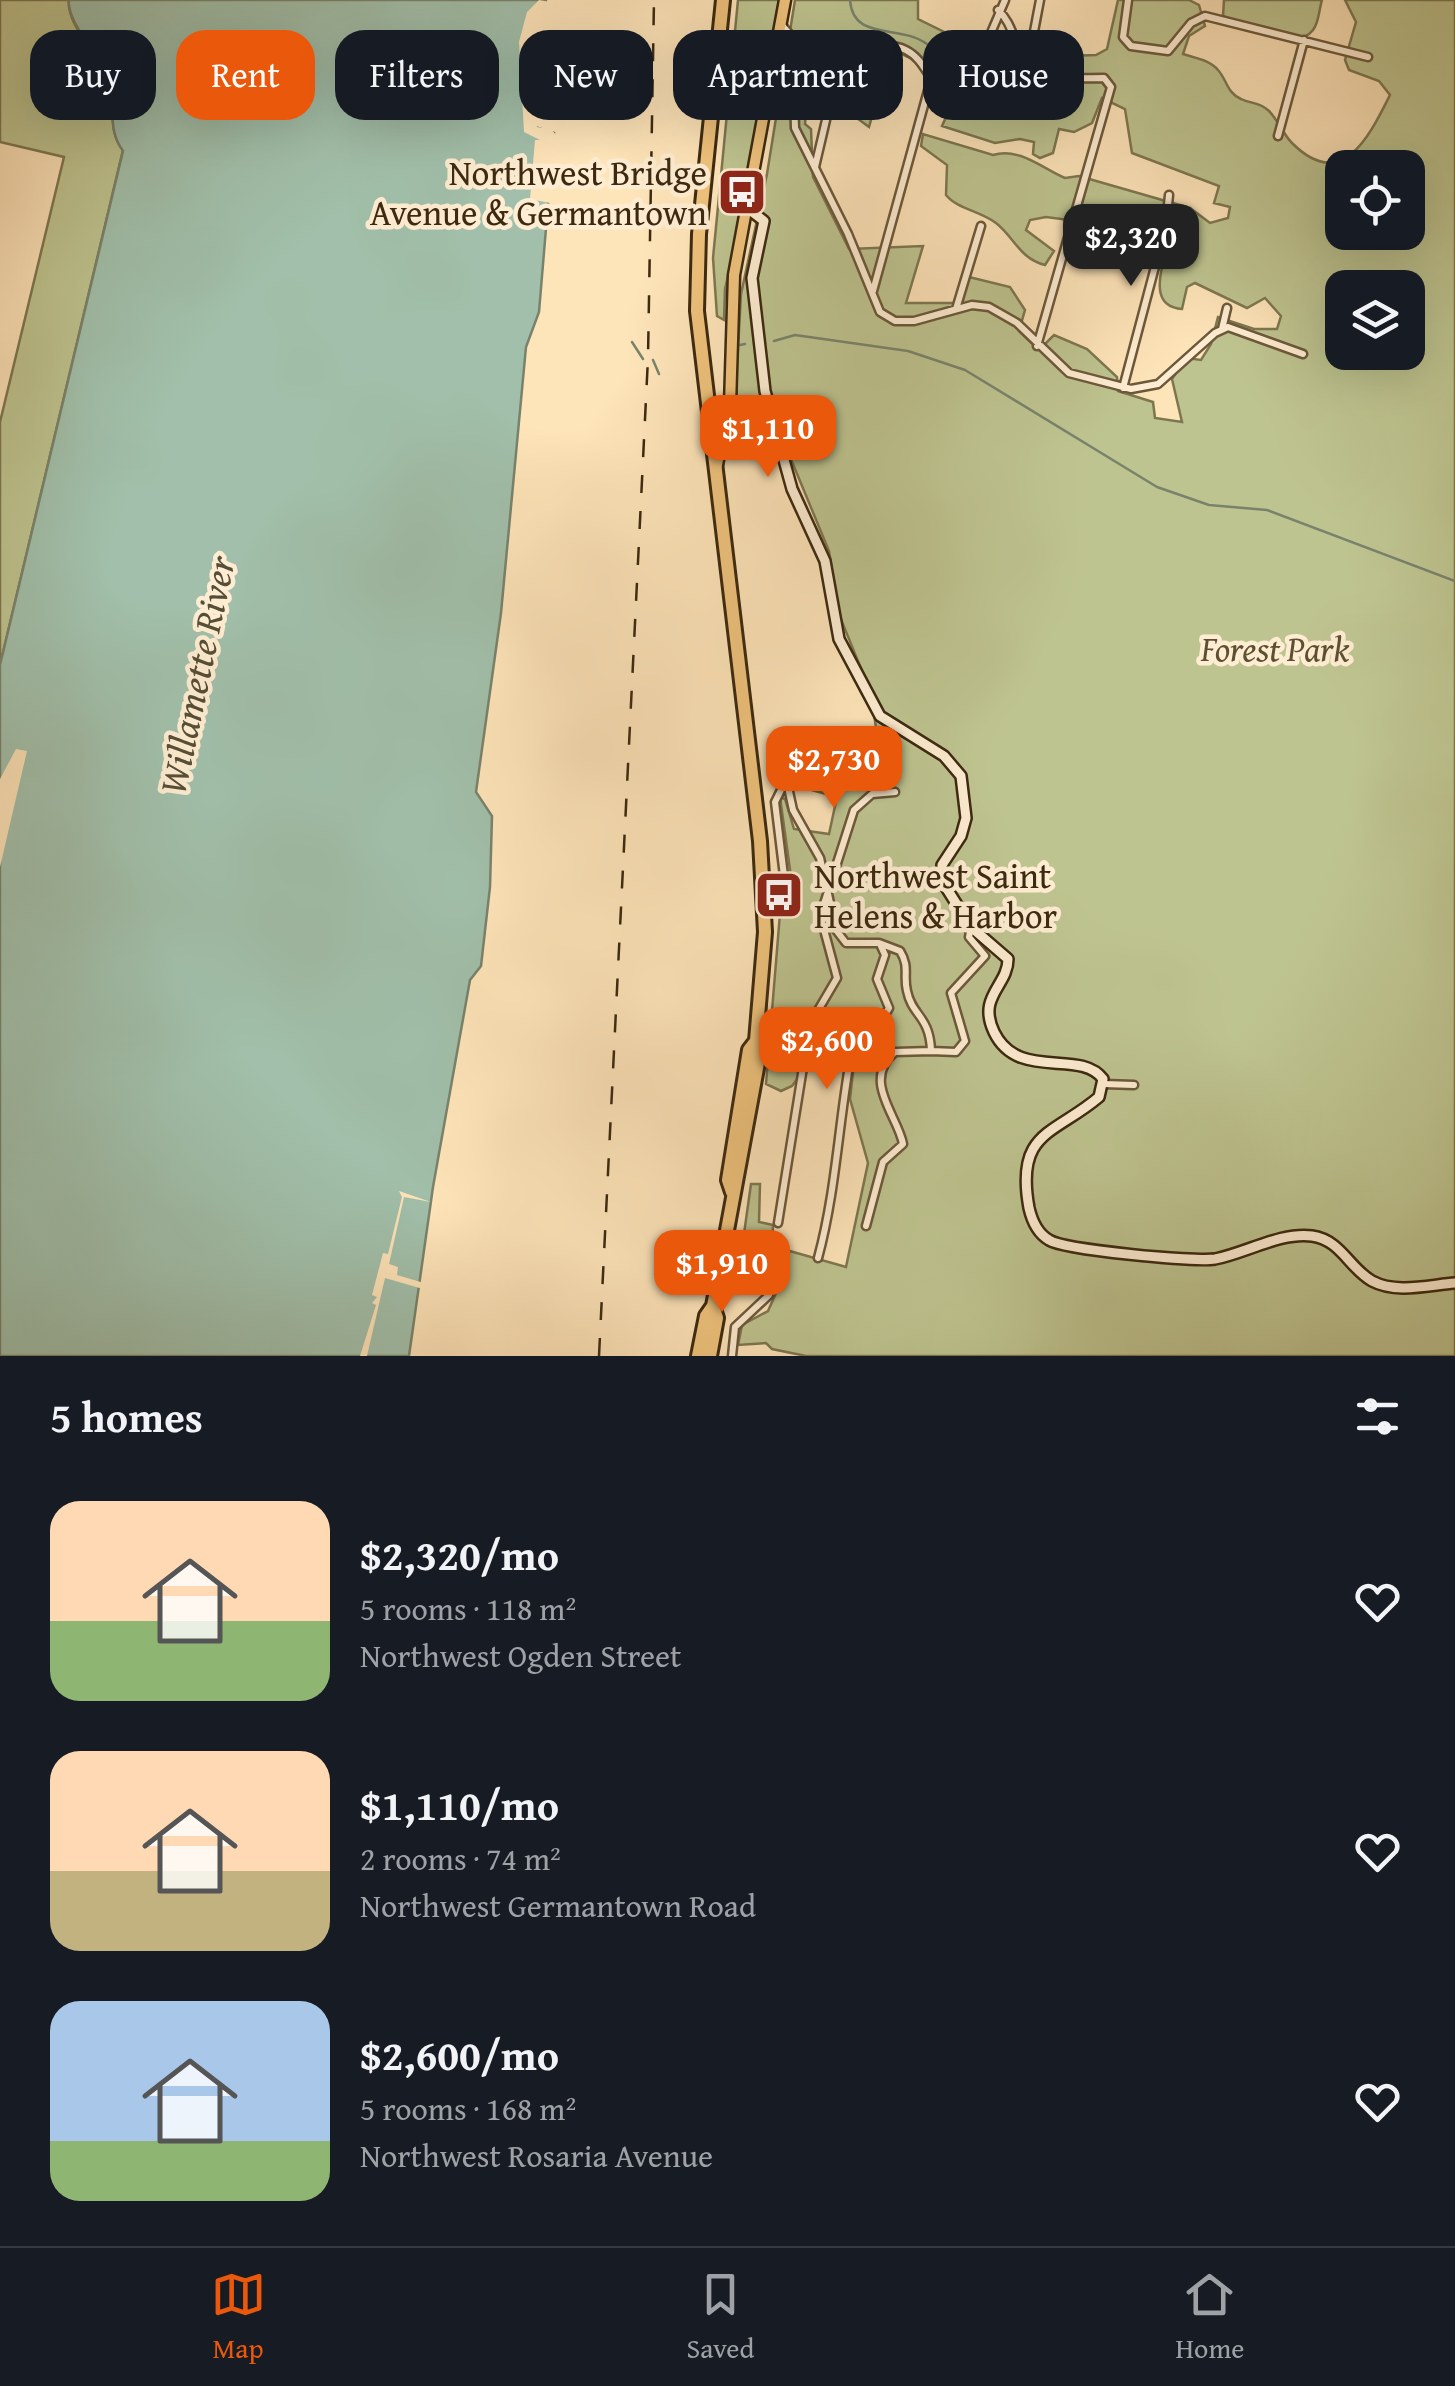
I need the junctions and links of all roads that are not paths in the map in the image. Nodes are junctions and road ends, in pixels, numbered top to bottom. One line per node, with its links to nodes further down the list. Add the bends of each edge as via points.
1 (723, 0): 29 (highway, via 699,234 697,311)
2 (784, 0): 7 (main road)
3 (1005, 0): 6 (street)
4 (1040, 0): 10 (street)
5 (1128, 0): 11 (street, via 1123,37 1131,46 1168,51 1205,16)
6 (998, 10): 8 (street); 9 (street)
7 (781, 24): 17 (street, via 792,37 795,128); 19 (main road)
8 (990, 30)
9 (1010, 30)
10 (1034, 30)
11 (1304, 40): 12 (street); 16 (street)
12 (1368, 58)
13 (923, 64): 17 (street, via 898,48 858,49 830,103)
14 (1084, 78): 25 (street, via 1104,78 1111,87)
15 (923, 108): 21 (street)
16 (1278, 136)
17 (815, 167): 21 (street)
18 (1169, 194): 28 (street)
19 (747, 208): 27 (main road, via 734,275); 34 (main road, via 764,221 753,288 765,391 784,466 825,561 835,624 859,683 891,726 944,756 961,776 966,818 941,871 945,891)
20 (982, 226): 23 (street)
21 (873, 294): 23 (street, via 880,312 895,321)
22 (1227, 308): 24 (street)
23 (956, 309): 25 (street, via 989,306)
24 (1222, 328): 26 (street); 28 (street, via 1158,384)
25 (1037, 346): 28 (street, via 1070,373)
26 (1303, 354)
27 (730, 375): 29 (main road); 30 (main road)
28 (1123, 388)
29 (706, 392): 30 (highway)
30 (714, 474): 32 (highway)
31 (895, 792): 33 (street, via 872,794 854,810)
32 (764, 888): 33 (street, via 784,876 775,802 785,786); 42 (highway, via 760,1052)
33 (828, 890): 35 (street, via 843,941); 39 (street, via 822,918 837,978 810,1024)
34 (971, 927): 36 (street, via 969,937 985,956 952,994 965,1041 956,1052); 37 (main road, via 1008,959 989,1008 1003,1045 1033,1062 1090,1068)
35 (879, 942): 36 (street, via 904,956 906,993 929,1027); 41 (street, via 884,955 877,979 889,1008 854,1036 832,1174 834,1200)
36 (931, 1051): 40 (street, via 895,1052 885,1066 885,1108 903,1144 883,1162)
37 (1104, 1084): 38 (street); 43 (main road, via 1093,1102 1047,1130 1031,1155 1030,1212 1052,1242 1196,1260 1308,1236 1336,1247 1374,1282 1394,1288)
38 (1134, 1085)
39 (778, 1223)
40 (866, 1226)
41 (818, 1258)
42 (718, 1278): 44 (highway); 47 (street, via 761,1284 769,1295 736,1327)
43 (1455, 1284)
44 (714, 1306): 45 (highway); 46 (highway)
45 (698, 1356)
46 (710, 1356)
47 (732, 1356)

